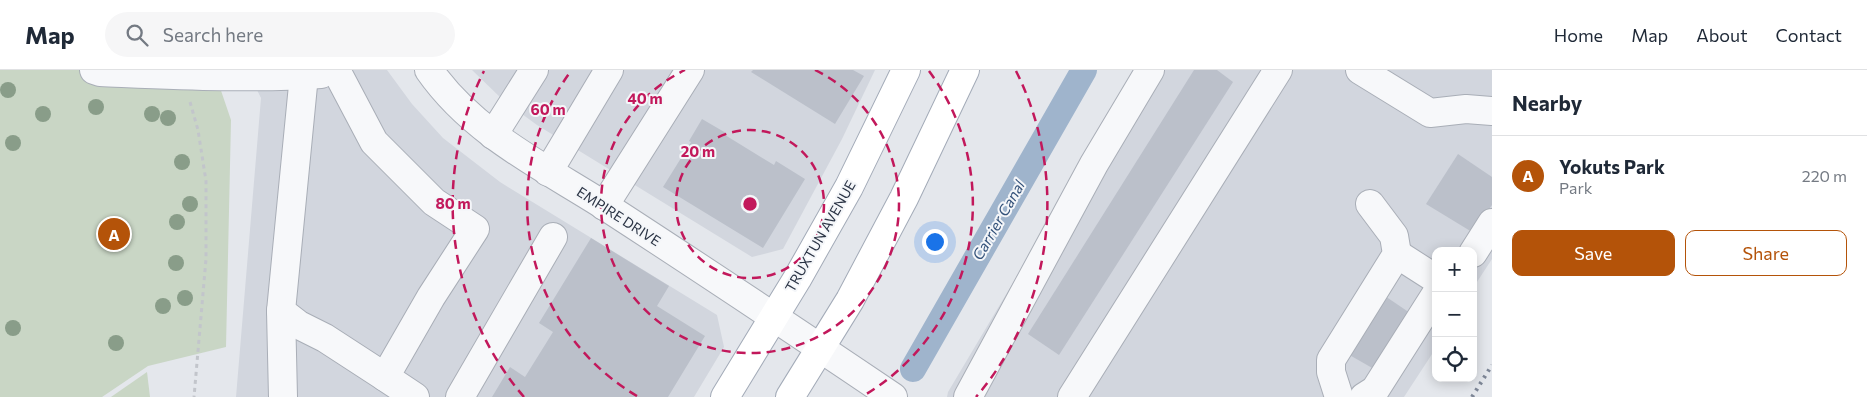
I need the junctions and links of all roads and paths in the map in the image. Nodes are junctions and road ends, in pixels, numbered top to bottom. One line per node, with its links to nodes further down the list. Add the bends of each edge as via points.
1 (94, 70): 12 (street)
2 (334, 70): 13 (street); 28 (street, via 374,142 434,202 475,229)
3 (430, 70): 15 (street, EMPIRE DRIVE, via 464,110)
4 (609, 70): 16 (street)
5 (690, 70): 18 (street)
6 (906, 70): 26 (main road, TRUXTUN AVENUE, via 849,187)
7 (965, 70): 27 (main road, via 904,198)
8 (1150, 70): 36 (street, via 1094,164)
9 (1278, 70): 37 (street)
10 (1360, 70): 14 (street, via 1430,113 1466,109)
11 (533, 71): 15 (street)
12 (183, 75): 13 (street); 29 (path, via 198,130 206,181 206,259)
13 (304, 75): 25 (street)
14 (1492, 111)
15 (493, 135): 16 (street, EMPIRE DRIVE)
16 (548, 172): 18 (street, EMPIRE DRIVE)
17 (1370, 204): 22 (street, via 1394,236)
18 (604, 206): 26 (street, EMPIRE DRIVE)
19 (1492, 224): 21 (street)
20 (553, 237): 32 (street)
21 (1477, 247)
22 (1397, 254): 23 (street); 38 (street, via 1331,360 1331,372)
23 (1432, 276)
24 (1432, 300): 39 (street, via 1375,390)
25 (281, 311): 28 (street); 30 (street)
26 (772, 317): 27 (street, EMPIRE DRIVE); 33 (main road, TRUXTUN AVENUE)
27 (820, 349): 34 (main road); 35 (street, EMPIRE DRIVE)
28 (385, 376): 31 (street)
29 (194, 397)
30 (283, 397)
31 (415, 397)
32 (460, 397)
33 (725, 397)
34 (790, 397)
35 (893, 397)
36 (968, 397)
37 (1072, 397)
38 (1339, 397)
39 (1364, 397)

